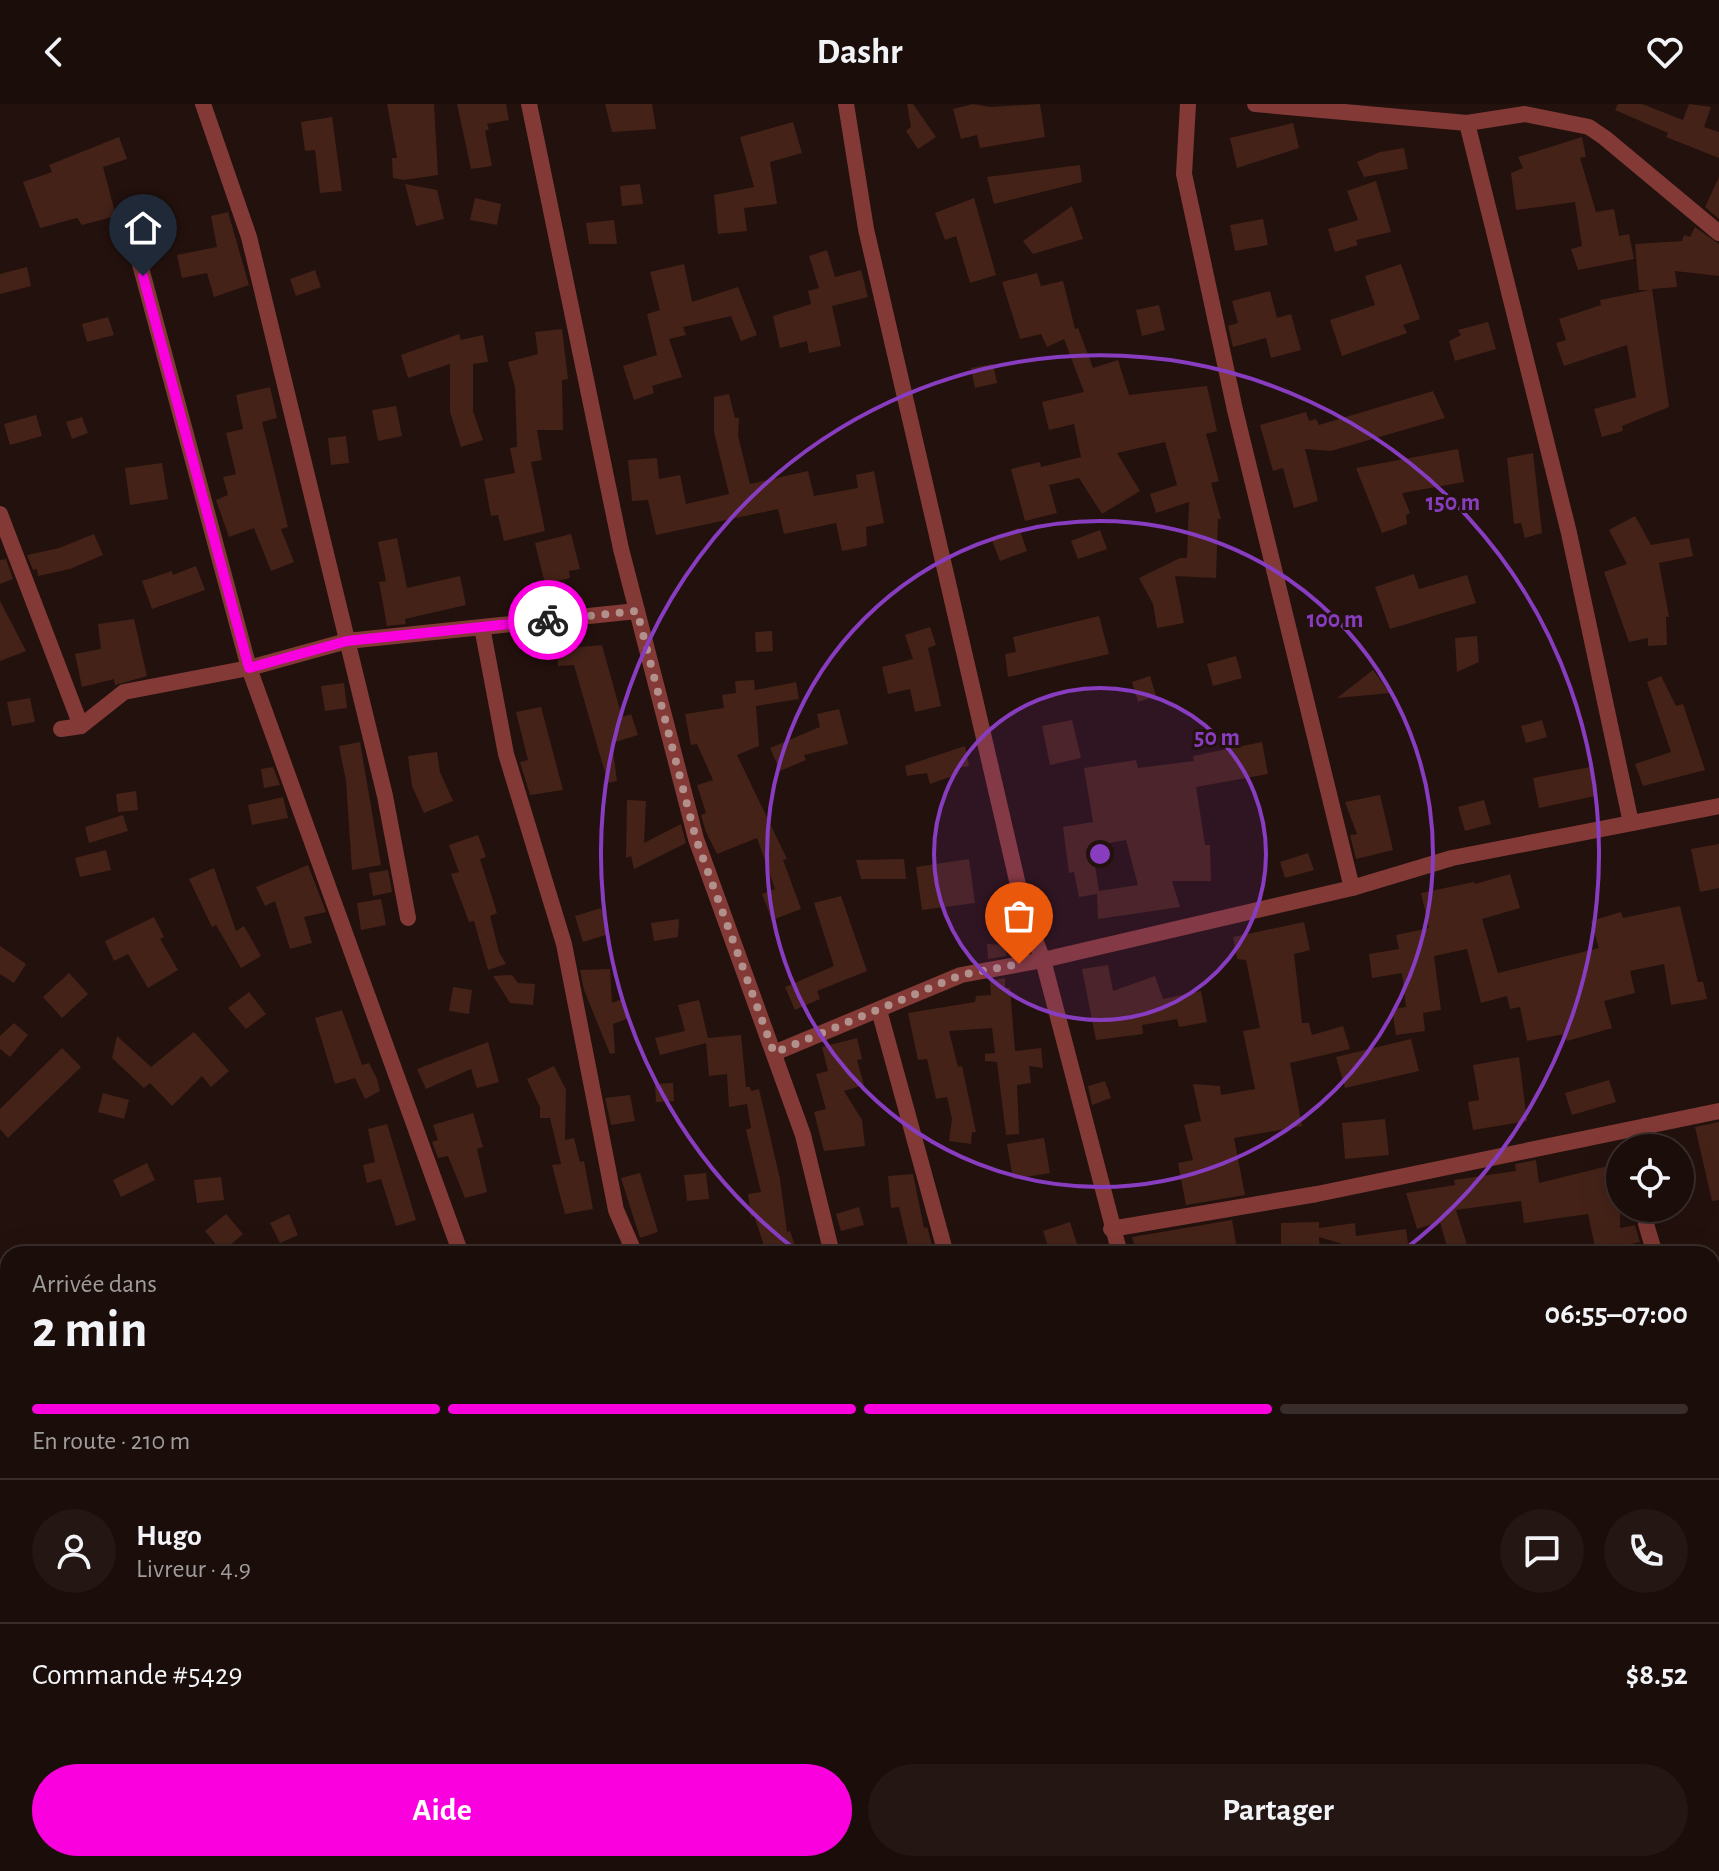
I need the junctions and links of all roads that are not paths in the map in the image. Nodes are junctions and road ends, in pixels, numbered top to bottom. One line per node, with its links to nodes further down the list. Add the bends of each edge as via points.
1 (203, 104): 12 (street, via 249,237)
2 (529, 104): 10 (street)
3 (846, 104): 20 (street, via 866,229 1025,915)
4 (1188, 104): 18 (street, via 1184,174 1235,410)
5 (1255, 104): 6 (street)
6 (1467, 123): 8 (street, via 1525,114 1589,127); 17 (street, via 1569,533)
7 (127, 216): 13 (street)
8 (1719, 233)
9 (0, 514): 14 (street)
10 (637, 611): 11 (street); 22 (street, via 696,839)
11 (482, 627): 12 (street); 29 (street, via 506,754 564,944 616,1210)
12 (347, 641): 13 (street); 19 (street)
13 (249, 668): 14 (street, via 124,692); 28 (street)
14 (81, 726): 15 (street)
15 (61, 729)
16 (1719, 806): 17 (street)
17 (1631, 823): 18 (street, via 1452,858)
18 (1352, 888): 20 (street)
19 (408, 918)
20 (1043, 960): 21 (street, via 961,975); 27 (street)
21 (879, 1010): 22 (street); 31 (street)
22 (774, 1053): 30 (street, via 803,1135)
23 (1719, 1111): 24 (street)
24 (1646, 1126): 25 (street); 27 (street, via 1317,1194)
25 (1646, 1134)
26 (1646, 1222): 33 (street)
27 (1111, 1229): 32 (street)
28 (458, 1246)
29 (632, 1246)
30 (830, 1246)
31 (944, 1246)
32 (1117, 1246)
33 (1653, 1246)

